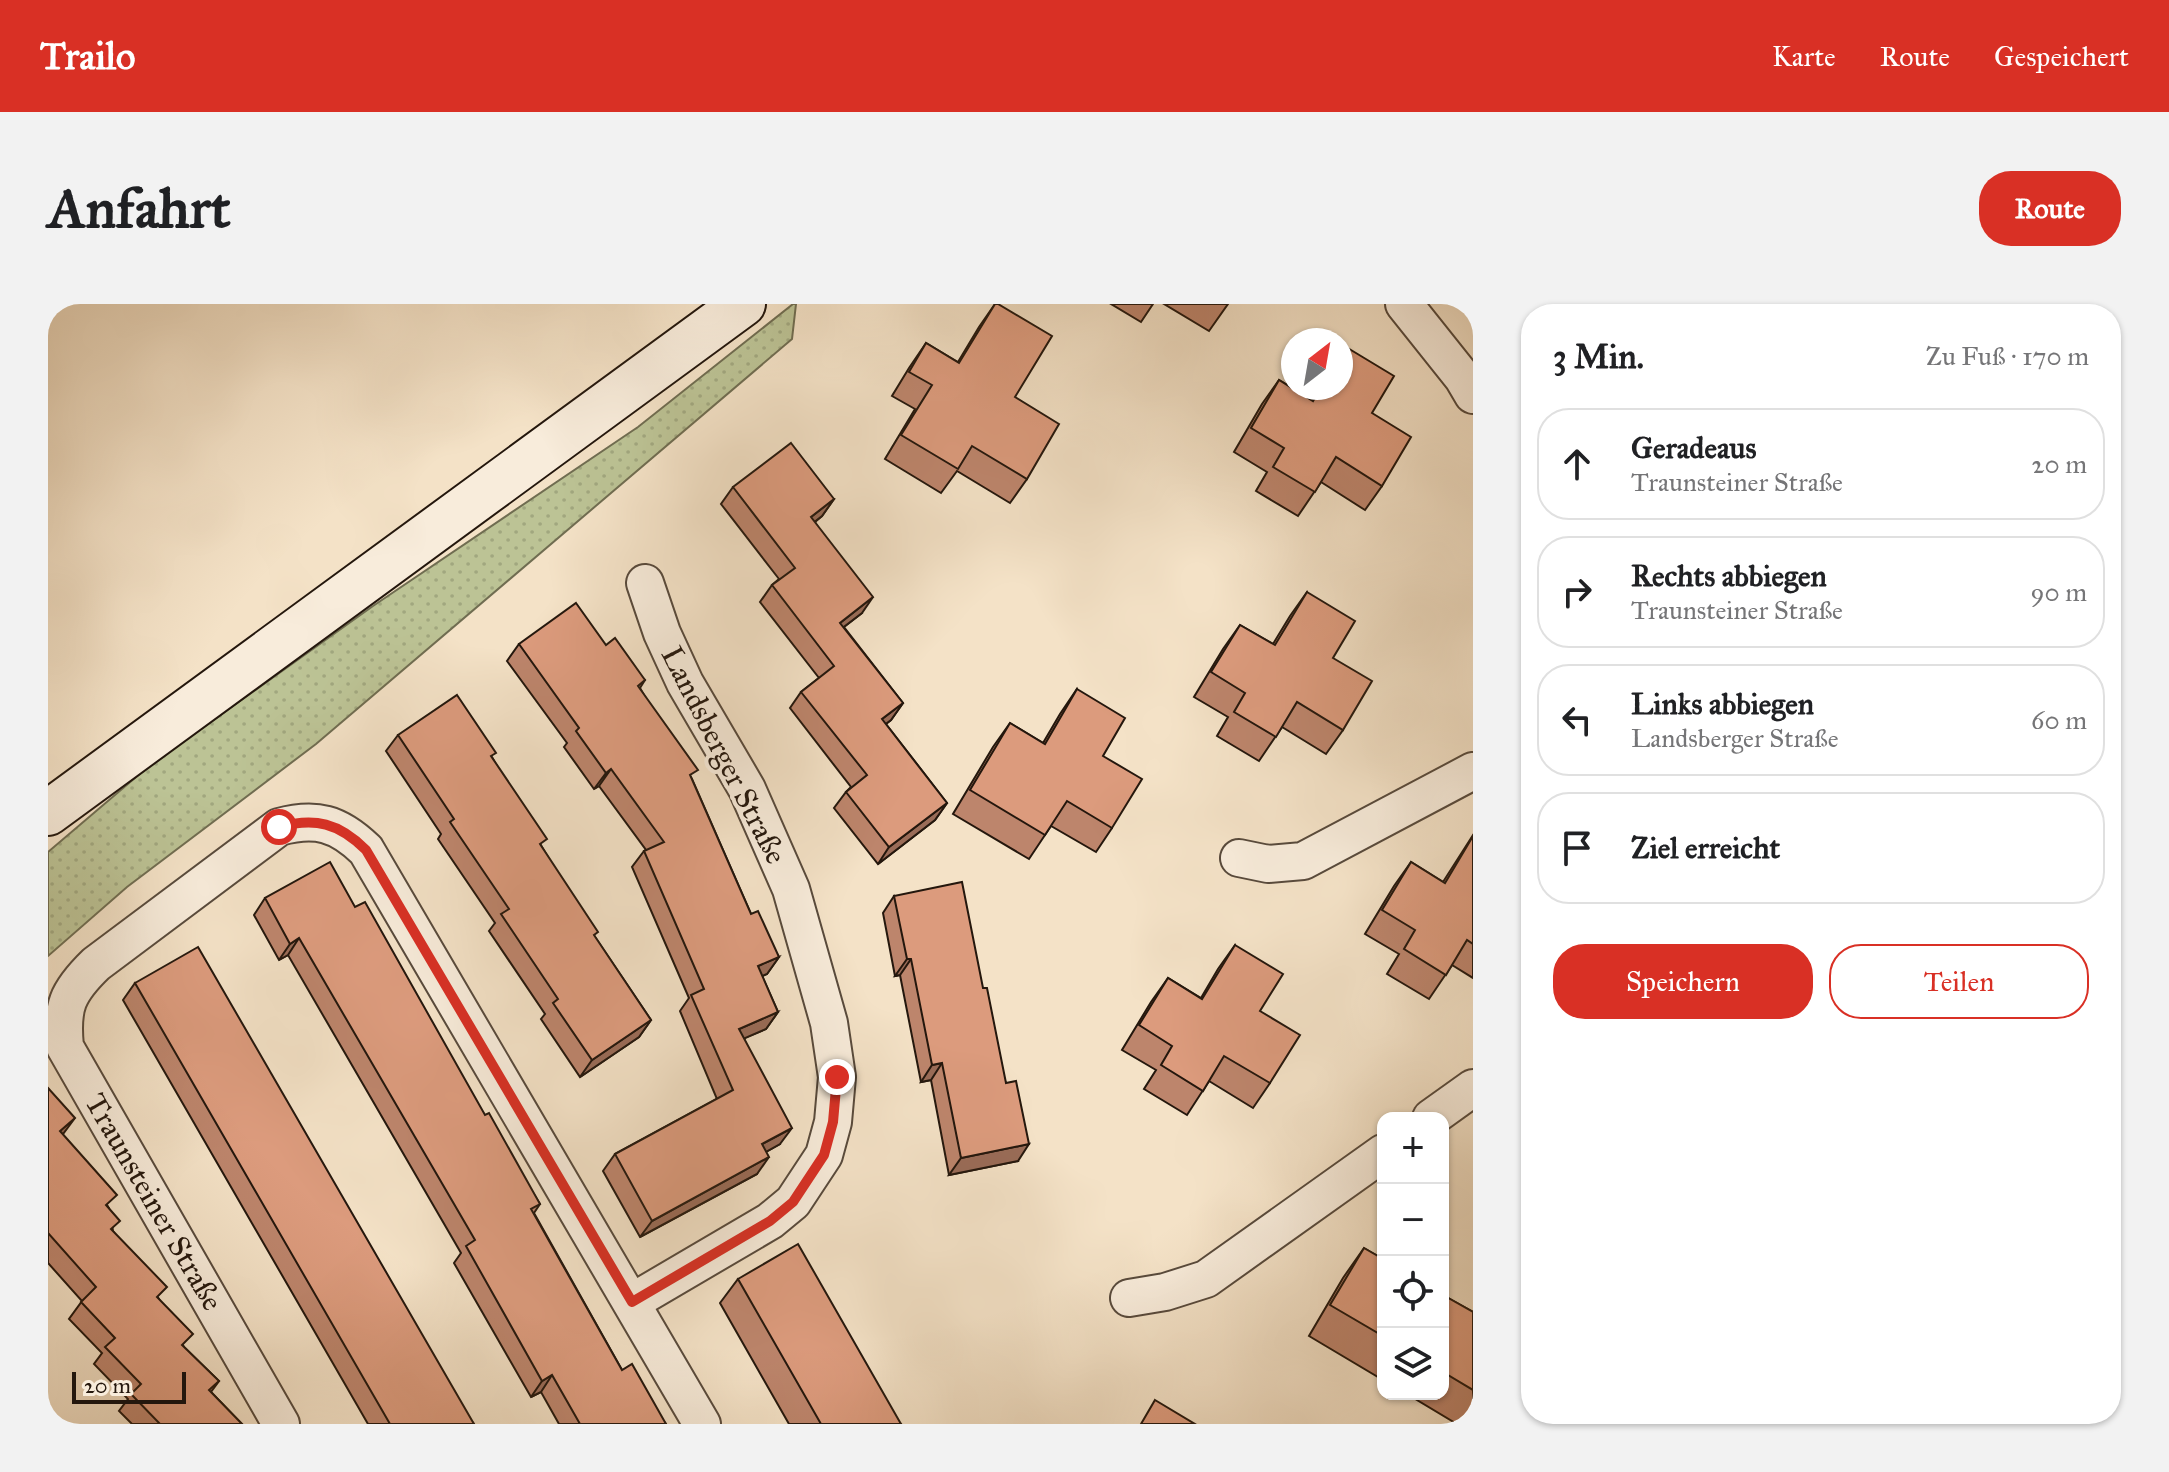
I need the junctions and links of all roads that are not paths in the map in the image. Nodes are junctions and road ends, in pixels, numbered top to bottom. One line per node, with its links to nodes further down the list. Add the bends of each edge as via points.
1 (743, 304): 6 (main road)
2 (1404, 304): 3 (street)
3 (1473, 395)
4 (645, 583): 12 (street, Landsberger Straße, via 685,683 747,789 791,889 829,1023 837,1077 824,1155 793,1202 770,1221)
5 (1473, 771): 7 (street, via 1303,861 1268,864)
6 (48, 813)
7 (1239, 858)
8 (1473, 1088): 9 (street)
9 (1439, 1112)
10 (1377, 1157): 11 (street, via 1206,1279)
11 (1129, 1298)
12 (632, 1302): 13 (street, Traunsteiner Straße, via 366,850 349,833 322,823 279,827 96,964 76,983 62,1021 65,1047); 14 (street, Traunsteiner Straße)
13 (281, 1424)
14 (702, 1424)

